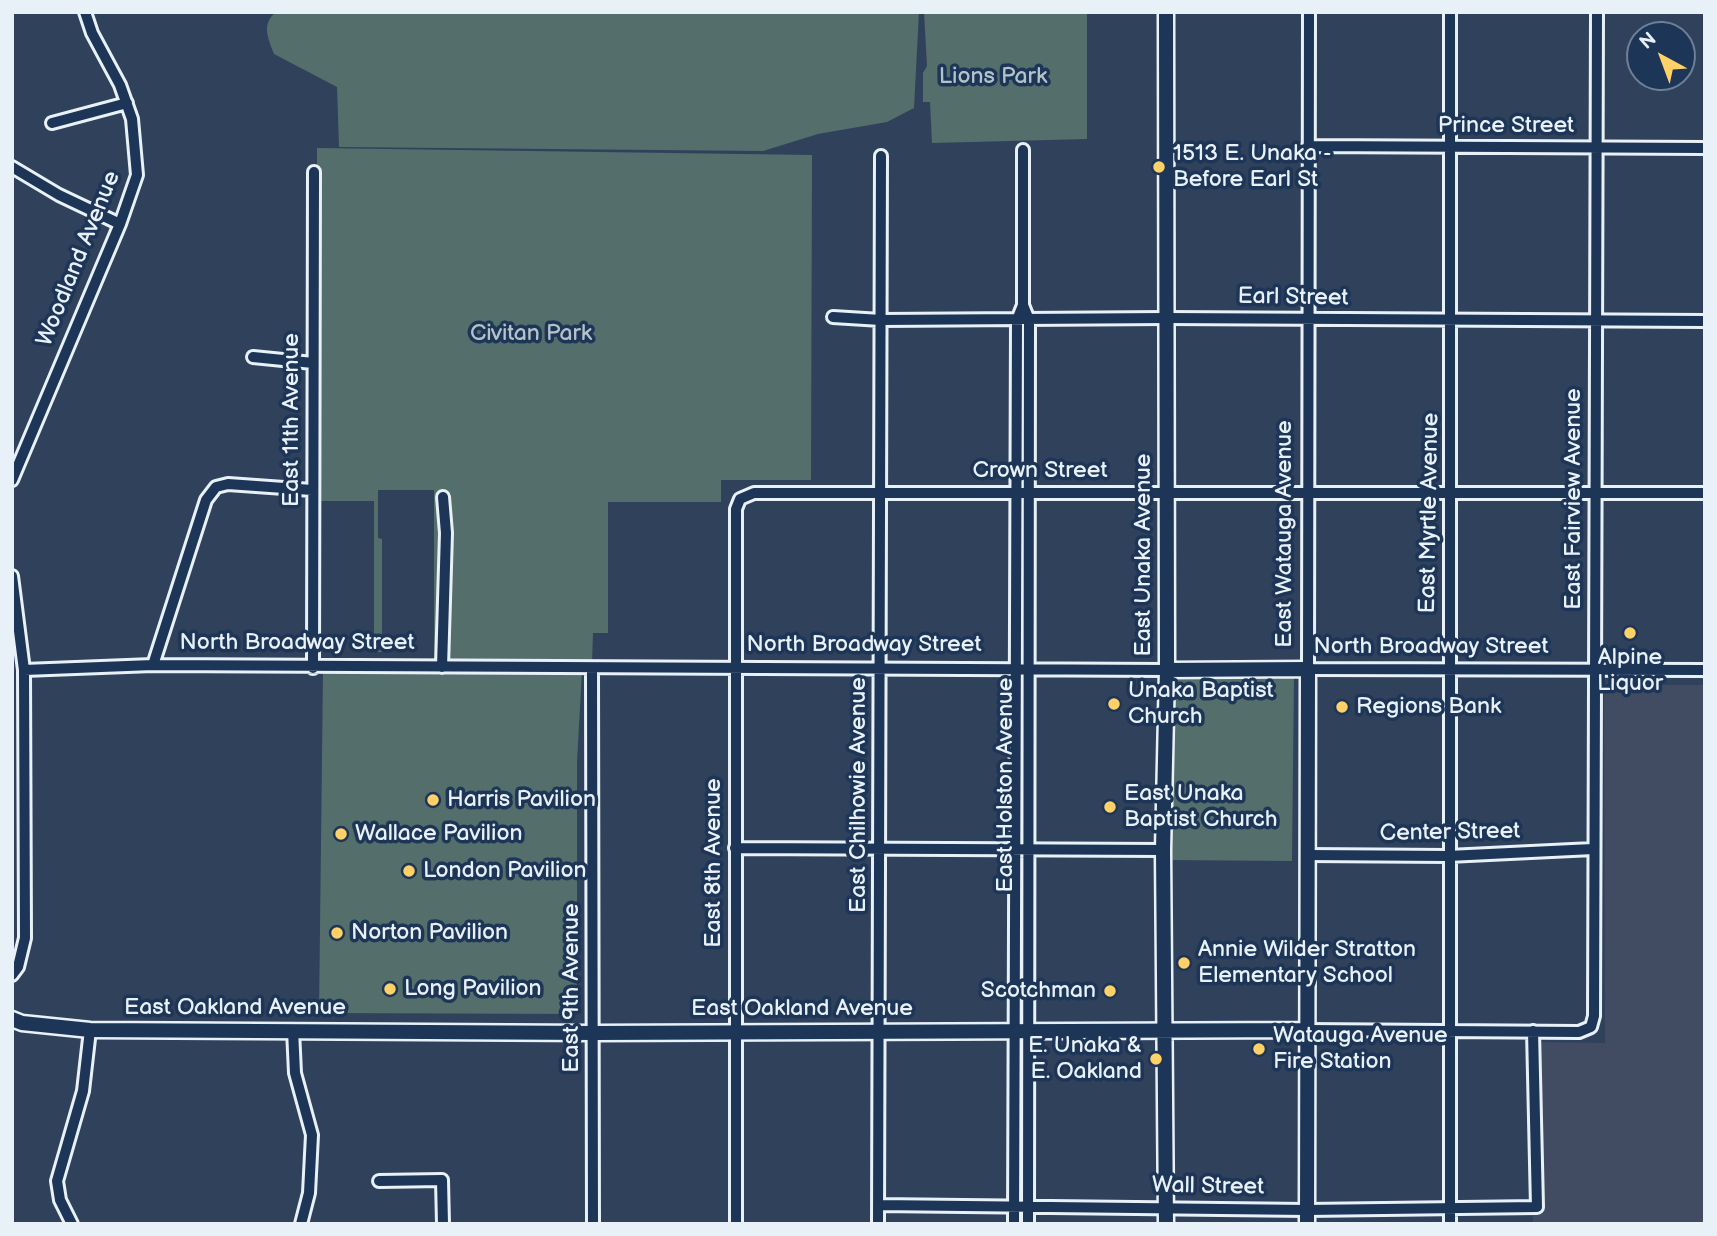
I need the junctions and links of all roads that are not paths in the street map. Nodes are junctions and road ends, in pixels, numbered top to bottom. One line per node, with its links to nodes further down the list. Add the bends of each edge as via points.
1 (85, 12): 6 (street, Woodland Avenue)
2 (1166, 12): 18 (main road, East Unaka Avenue)
3 (1309, 12): 8 (street, East Watauga Avenue)
4 (1450, 12): 10 (street, East Myrtle Avenue)
5 (1597, 12): 9 (street, East Fairview Avenue)
6 (127, 103): 7 (street); 16 (street, Woodland Avenue, via 135,132 137,175)
7 (52, 123)
8 (1308, 146): 10 (street, Prince Street); 21 (street, East Watauga Avenue)
9 (1597, 147): 10 (street, Prince Street); 11 (street, Prince Street); 23 (street, East Fairview Avenue)
10 (1449, 148): 22 (street, East Myrtle Avenue)
11 (1705, 148)
12 (1023, 150): 20 (street, East Holston Avenue)
13 (881, 156): 19 (street, East Chilhowie Avenue)
14 (12, 167): 16 (street)
15 (314, 172): 26 (street, East 11th Avenue)
16 (120, 224): 27 (street, Woodland Avenue)
17 (833, 317): 19 (street, Earl Street)
18 (1166, 318): 20 (street, Earl Street); 21 (street, Earl Street); 30 (main road, East Unaka Avenue)
19 (881, 320): 20 (street, Earl Street); 32 (street, East Chilhowie Avenue)
20 (1023, 320): 29 (street, East Holston Avenue)
21 (1308, 320): 22 (street, Earl Street); 33 (street, East Watauga Avenue)
22 (1452, 320): 23 (street, Earl Street); 35 (street, East Myrtle Avenue)
23 (1597, 320): 24 (street, Earl Street); 31 (street, East Fairview Avenue)
24 (1705, 321)
25 (253, 356): 26 (street)
26 (313, 363): 28 (street, East 11th Avenue)
27 (12, 480)
28 (312, 490): 39 (street, via 216,487 206,500); 40 (street, East 11th Avenue)
29 (1023, 492): 30 (street, Crown Street); 32 (street, Crown Street); 45 (street, East Holston Avenue)
30 (1167, 492): 33 (street, Crown Street); 48 (main road, East Unaka Avenue)
31 (1595, 492): 34 (street, Crown Street); 35 (street, Crown Street); 50 (street, East Fairview Avenue)
32 (878, 493): 37 (street, Crown Street, via 754,493); 44 (street, East Chilhowie Avenue)
33 (1307, 493): 35 (street, Crown Street); 46 (street, East Watauga Avenue)
34 (1705, 493)
35 (1452, 494): 49 (street, East Myrtle Avenue)
36 (443, 497): 41 (street)
37 (737, 503): 43 (street, East 8th Avenue)
38 (12, 576): 47 (street)
39 (153, 665): 40 (street, North Broadway Street); 47 (street, North Broadway Street)
40 (313, 667): 41 (street, North Broadway Street)
41 (442, 667): 42 (street, North Broadway Street)
42 (592, 667): 43 (street, North Broadway Street); 70 (street, East 9th Avenue)
43 (735, 667): 44 (street, North Broadway Street); 52 (street, East 8th Avenue)
44 (880, 668): 45 (street, North Broadway Street); 53 (street, East Chilhowie Avenue)
45 (1022, 669): 48 (street, North Broadway Street); 54 (street, East Holston Avenue)
46 (1308, 669): 48 (main road, North Broadway Street); 49 (street, North Broadway Street); 57 (main road, East Watauga Avenue)
47 (24, 670): 59 (street, via 25,938)
48 (1167, 670): 56 (main road, East Unaka Avenue)
49 (1449, 670): 50 (street, North Broadway Street); 58 (street, East Myrtle Avenue)
50 (1594, 670): 51 (street, North Broadway Street); 55 (street, East Fairview Avenue)
51 (1705, 670)
52 (735, 848): 53 (street); 68 (street, East 8th Avenue)
53 (880, 848): 54 (street); 71 (street, East Chilhowie Avenue)
54 (1021, 848): 56 (street); 64 (street, East Holston Avenue)
55 (1593, 849): 58 (street, Center Street); 61 (street, East Fairview Avenue)
56 (1163, 850): 66 (main road, East Unaka Avenue)
57 (1307, 855): 58 (street, Center Street); 65 (main road, East Watauga Avenue)
58 (1448, 856): 69 (street, East Myrtle Avenue)
59 (15, 971)
60 (12, 1019): 62 (main road, East Oakland Avenue)
61 (1591, 1027): 67 (street, East Oakland Avenue, via 1579,1032)
62 (90, 1030): 63 (main road, East Oakland Avenue); 79 (street, via 83,1091 57,1181)
63 (293, 1030): 70 (main road, East Oakland Avenue); 80 (street, via 295,1073 312,1135 309,1193)
64 (1022, 1030): 66 (main road, East Oakland Avenue); 71 (main road, East Oakland Avenue); 74 (street, East Holston Avenue); 75 (street, East Holston Avenue)
65 (1307, 1030): 66 (main road, East Oakland Avenue); 69 (street, East Oakland Avenue); 78 (main road, East Watauga Avenue)
66 (1165, 1031): 76 (main road, East Unaka Avenue)
67 (1533, 1031): 69 (street, East Oakland Avenue); 77 (street, Wall Street, via 1537,1207)
68 (736, 1032): 70 (main road, East Oakland Avenue); 71 (main road, East Oakland Avenue); 83 (street, East 8th Avenue)
69 (1450, 1032): 77 (street, East Myrtle Avenue)
70 (593, 1033): 82 (street, East 9th Avenue)
71 (879, 1033): 73 (street, East Chilhowie Avenue)
72 (379, 1181): 81 (street, via 442,1180)
73 (878, 1205): 75 (street, Wall Street); 84 (street, East Chilhowie Avenue)
74 (1028, 1207): 75 (street, Wall Street); 76 (street, Wall Street); 86 (street, East Holston Avenue)
75 (1014, 1208): 85 (street, East Holston Avenue)
76 (1166, 1208): 78 (street, Wall Street); 87 (main road, East Unaka Avenue)
77 (1450, 1209): 78 (street, Wall Street); 88 (street, East Myrtle Avenue)
78 (1307, 1217)
79 (72, 1224)
80 (301, 1224)
81 (443, 1224)
82 (593, 1224)
83 (736, 1224)
84 (878, 1224)
85 (1014, 1224)
86 (1028, 1224)
87 (1166, 1224)
88 (1450, 1224)

